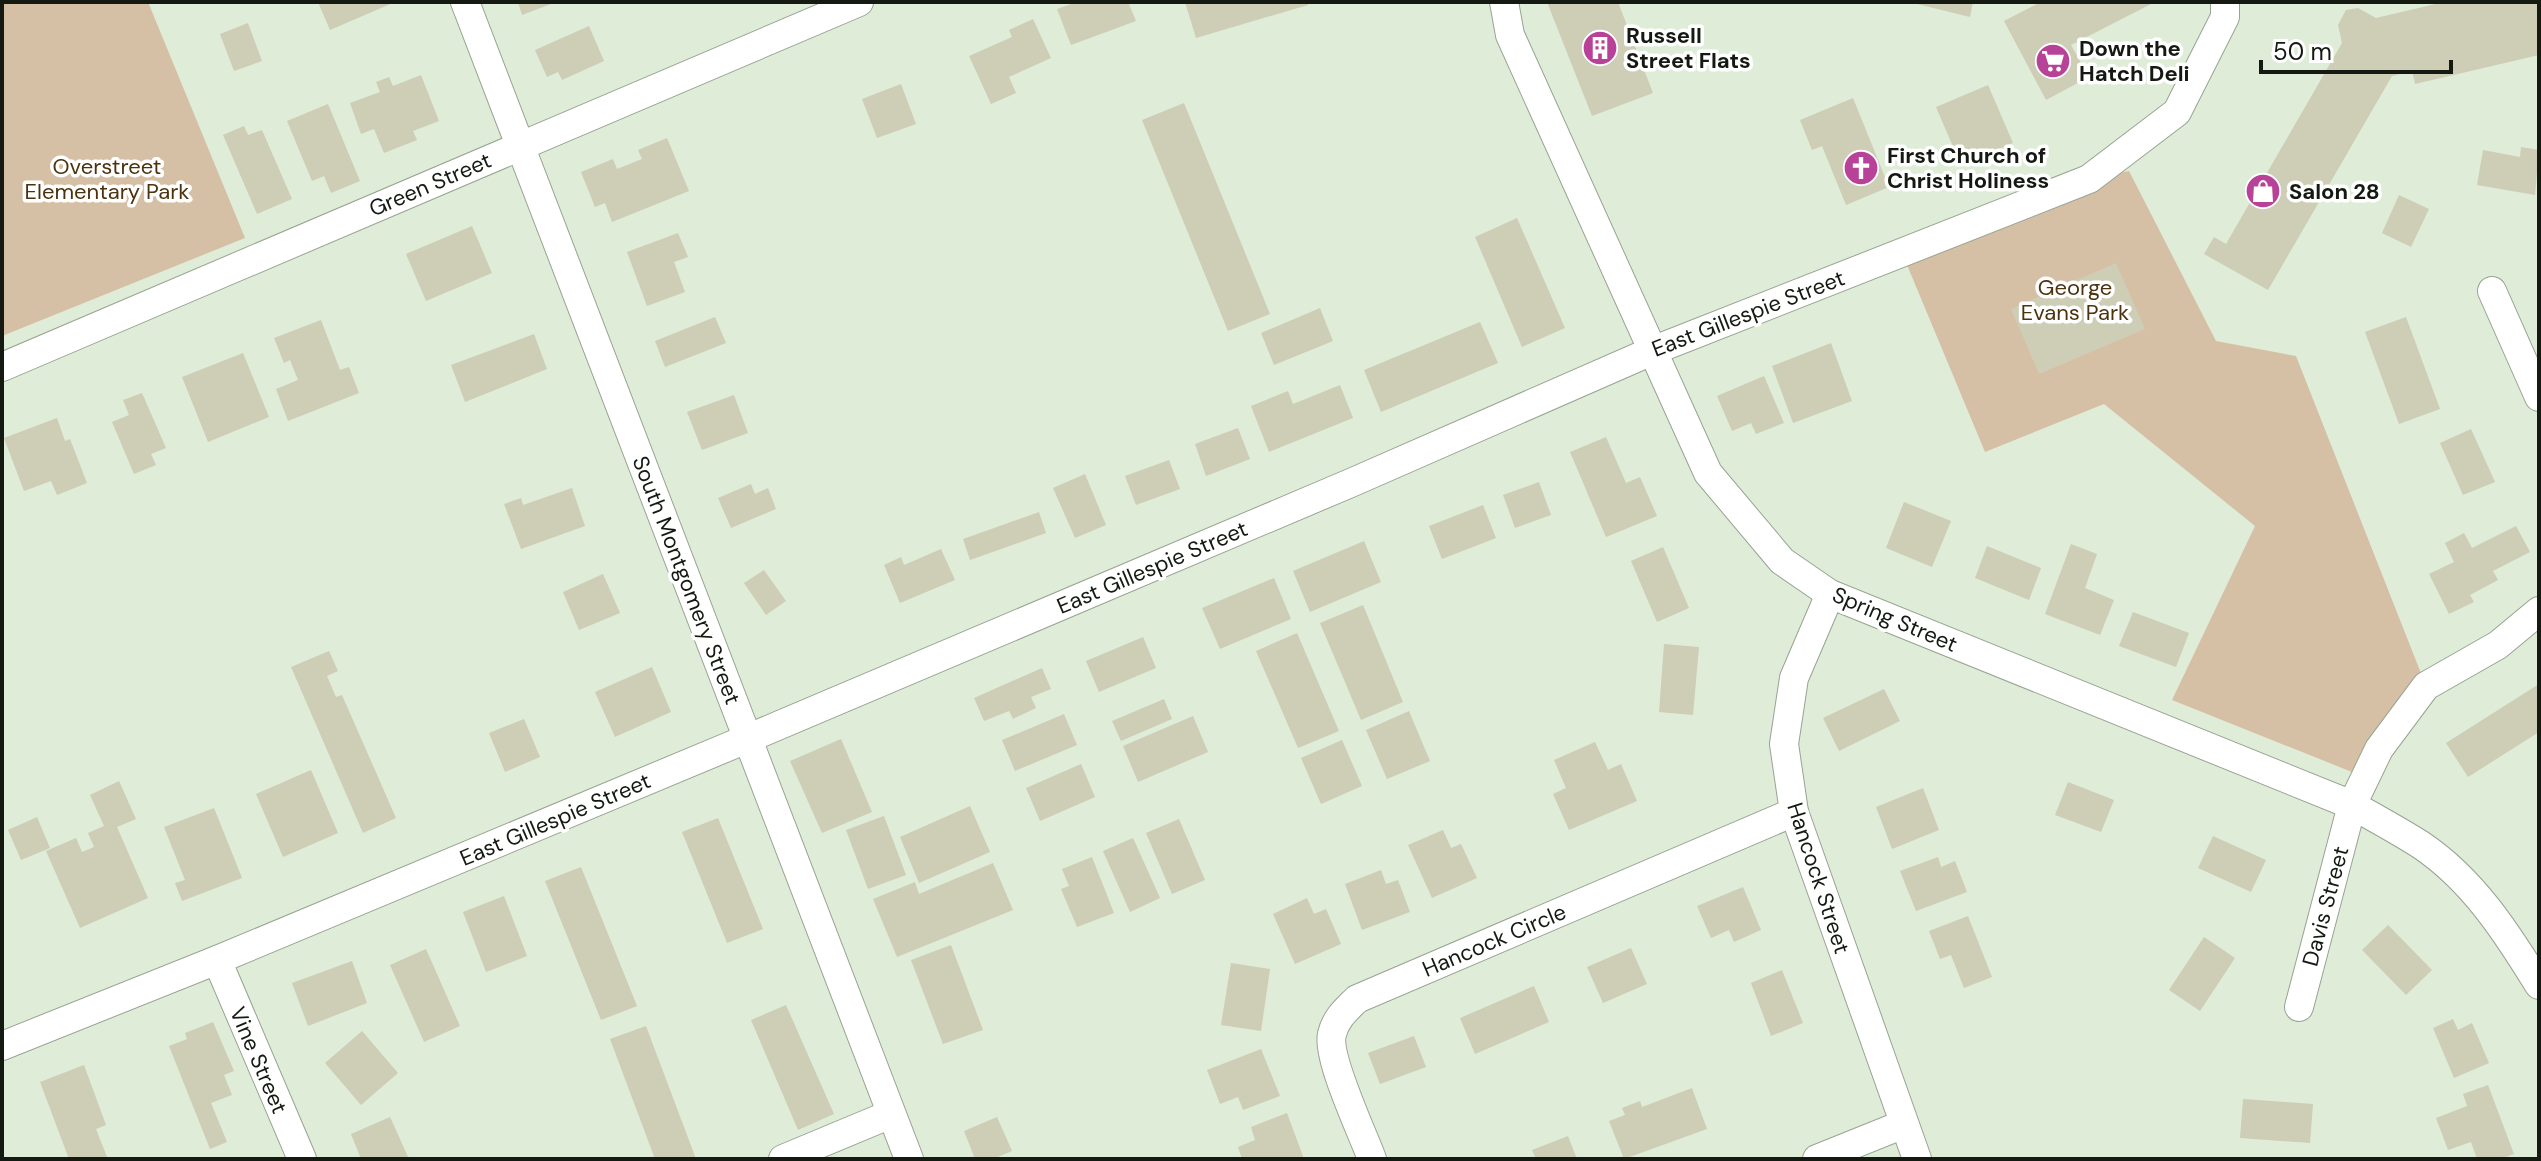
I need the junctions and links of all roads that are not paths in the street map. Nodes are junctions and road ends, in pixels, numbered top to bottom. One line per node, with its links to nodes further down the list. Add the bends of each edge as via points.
1 (465, 2): 5 (street, South Montgomery Street)
2 (859, 2): 5 (street, Green Street)
3 (1504, 2): 7 (street, Spring Street, via 1510,35)
4 (2225, 2): 7 (street, East Gillespie Street, via 2225,17 2177,112 2089,179)
5 (520, 146): 8 (street, Green Street); 12 (street, South Montgomery Street)
6 (2492, 291): 9 (street)
7 (1652, 351): 10 (street, Spring Street, via 1708,473 1782,561); 12 (street, East Gillespie Street)
8 (2, 367)
9 (2539, 397)
10 (1830, 594): 13 (street, Spring Street); 14 (street, Hancock Street, via 1794,678 1784,744)
11 (2539, 611): 13 (street, Davis Street, via 2498,645 2426,686 2379,749)
12 (749, 738): 15 (street, East Gillespie Street); 19 (street, South Montgomery Street)
13 (2352, 805): 16 (street, Spring Street, via 2423,846 2470,887 2506,931); 17 (street, Davis Street)
14 (1794, 812): 20 (street, Hancock Street); 24 (street, Hancock Circle, via 1357,999 1337,1019 1330,1038)
15 (217, 960): 18 (street, East Gillespie Street); 21 (street, Vine Street)
16 (2539, 985)
17 (2299, 1007)
18 (2, 1046)
19 (891, 1114): 22 (street); 23 (street, South Montgomery Street)
20 (1904, 1124): 25 (street); 26 (street, Hancock Street)
21 (302, 1159)
22 (783, 1159)
23 (909, 1159)
24 (1372, 1159)
25 (1817, 1159)
26 (1917, 1159)

